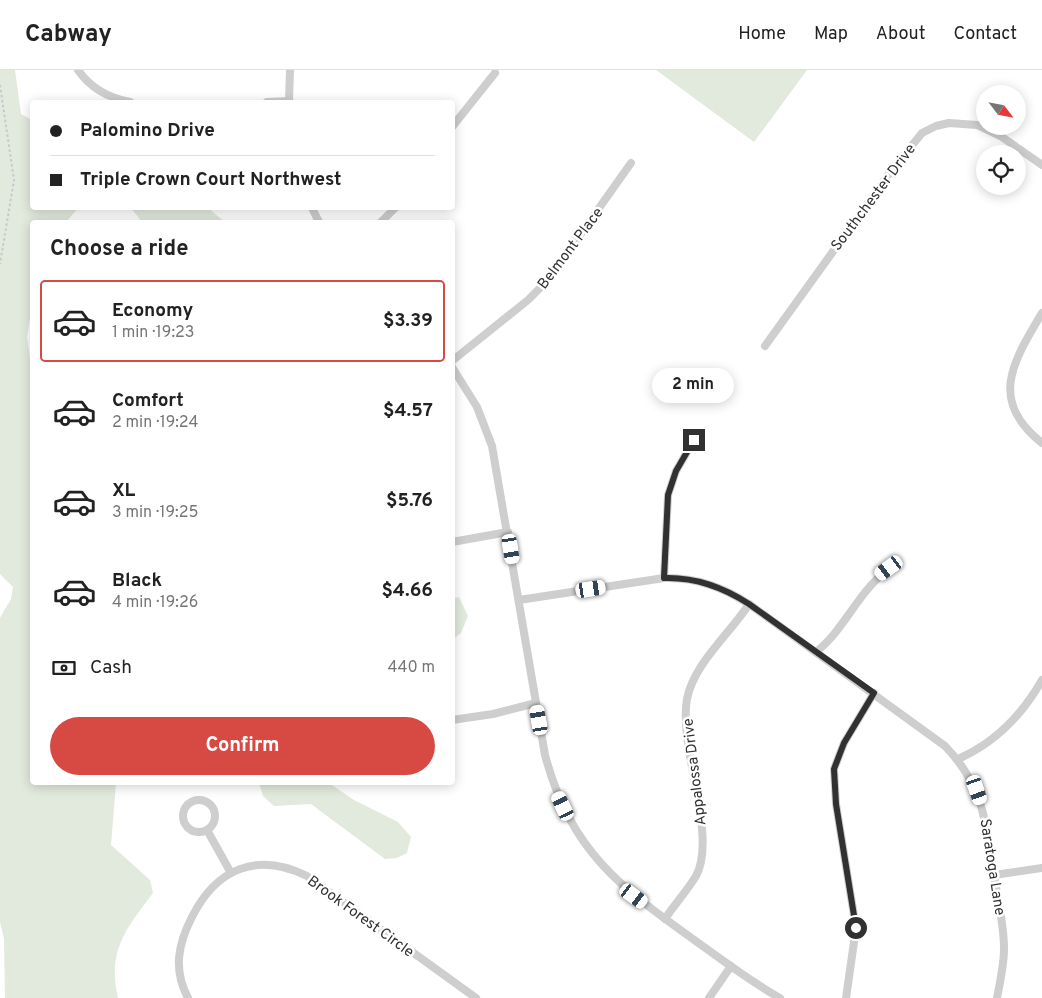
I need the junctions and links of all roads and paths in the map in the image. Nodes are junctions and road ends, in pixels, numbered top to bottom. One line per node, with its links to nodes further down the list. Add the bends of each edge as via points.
1 (78, 70): 5 (street, via 94,88)
2 (290, 70): 6 (street)
3 (495, 73): 7 (street)
4 (0, 85): 12 (path, via 14,180)
5 (123, 100)
6 (289, 100)
7 (455, 124)
8 (631, 163): 15 (street, Belmont Place, via 548,280)
9 (1042, 165): 14 (street, Southchester Drive, via 1002,137 977,125 949,123 922,133)
10 (393, 210): 11 (street)
11 (383, 220)
12 (0, 264)
13 (1042, 313): 18 (street, via 1013,364 1009,384 1018,420)
14 (765, 346)
15 (455, 358)
16 (455, 372): 19 (street, via 477,407 492,446)
17 (694, 440): 22 (street, via 676,471 668,495)
18 (1042, 443)
19 (508, 532): 20 (street); 23 (street)
20 (455, 541)
21 (889, 568): 25 (street, via 867,587 839,629)
22 (664, 578): 23 (street, Saratoga Lane); 24 (street, Saratoga Lane, via 702,582)
23 (519, 600): 28 (street)
24 (749, 604): 25 (street, Saratoga Lane); 35 (street, Appalossa Drive, via 699,672 688,698 687,726 702,849 696,876)
25 (816, 652): 27 (street, Saratoga Lane)
26 (1042, 680): 30 (street, via 1006,729 983,747)
27 (874, 693): 30 (street, Saratoga Lane, via 924,729); 41 (street, via 844,743 834,769 836,804 856,928)
28 (536, 703): 29 (street); 35 (street, via 551,777 577,834 617,882)
29 (455, 720)
30 (958, 759): 34 (street, Saratoga Lane, via 971,778 981,804)
31 (207, 830): 31 (street, via 214,821 214,811 207,802 192,802 184,809 185,824 192,830); 33 (street)
32 (1042, 868): 34 (street)
33 (230, 872): 37 (street, Brook Forest Circle, via 207,892 182,940 178,965); 38 (street, Brook Forest Circle, via 269,864 307,876)
34 (994, 876): 42 (street, Saratoga Lane, via 1004,949)
35 (665, 919): 36 (street)
36 (731, 966): 39 (street); 40 (street)
37 (188, 998)
38 (476, 998)
39 (709, 998)
40 (780, 998)
41 (846, 998)
42 (997, 998)

